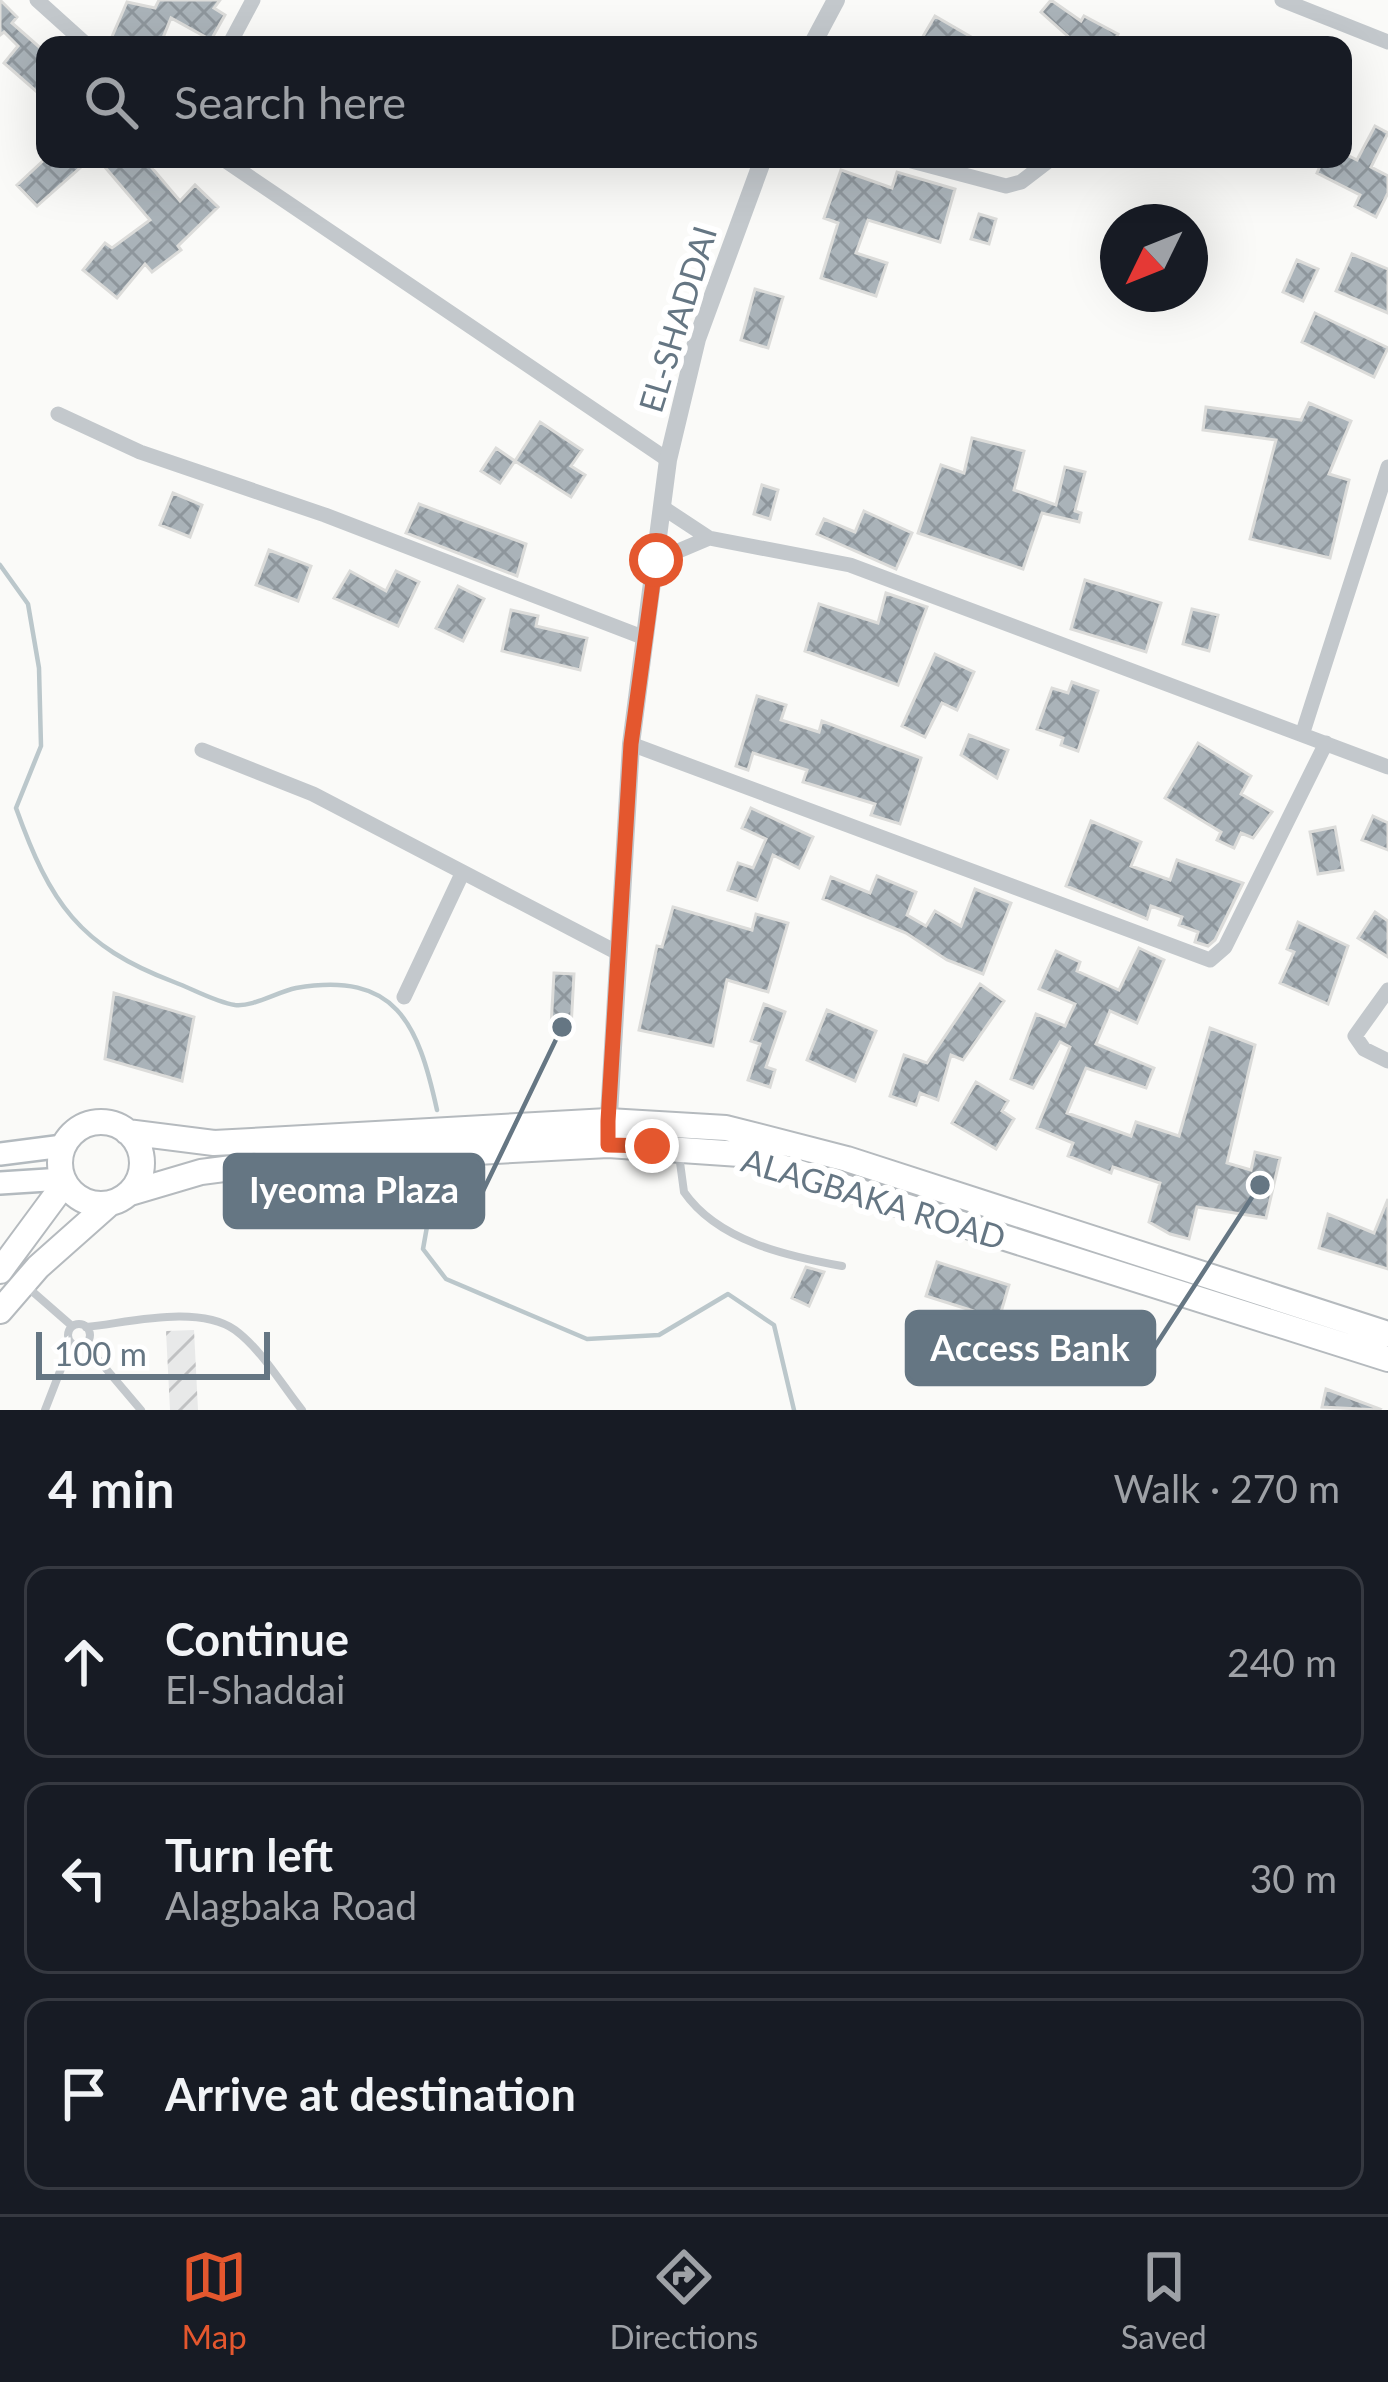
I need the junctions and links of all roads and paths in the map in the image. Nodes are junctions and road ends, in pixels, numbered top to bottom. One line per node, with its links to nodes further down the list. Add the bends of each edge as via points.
1 (37, 0): 5 (street)
2 (253, 0): 6 (street)
3 (836, 0): 7 (street)
4 (1282, 0): 8 (street)
5 (77, 36)
6 (234, 36)
7 (817, 36)
8 (1388, 42)
9 (236, 168): 14 (street)
10 (761, 168): 14 (street, EL-SHADDAI, via 697,339)
11 (938, 168): 12 (street, via 1006,186)
12 (1039, 168)
13 (58, 414): 19 (street, via 140,452)
14 (668, 460): 16 (street, EL-SHADDAI)
15 (1388, 467): 20 (street)
16 (662, 506): 17 (street); 18 (street, EL-SHADDAI)
17 (709, 538): 18 (street); 20 (street, via 850,565)
18 (656, 560): 19 (street, EL-SHADDAI)
19 (645, 638): 22 (street, EL-SHADDAI)
20 (1303, 732): 21 (street)
21 (1326, 743): 22 (street, via 1225,947 1210,960); 24 (street)
22 (631, 744): 26 (street, EL-SHADDAI)
23 (202, 750): 25 (street, via 313,794)
24 (1386, 763)
25 (460, 876): 26 (street); 28 (street)
26 (618, 953): 31 (street, EL-SHADDAI)
27 (1388, 990): 29 (street, via 1354,1036)
28 (404, 997)
29 (1388, 1061)
30 (127, 1132): 31 (main road, ALAGBAKA ROAD, via 192,1142); 32 (main road, via 92,1123); 37 (main road, via 141,1155 138,1182)
31 (608, 1133): 33 (main road, ALAGBAKA ROAD); 37 (main road, ALAGBAKA ROAD, via 200,1172); 38 (main road, ALAGBAKA ROAD, via 726,1128 771,1138)
32 (63, 1146): 34 (main road); 35 (main road)
33 (680, 1148): 39 (lane, via 684,1192 716,1222 786,1256); 41 (main road, ALAGBAKA ROAD, via 740,1154 835,1180)
34 (0, 1154)
35 (64, 1181): 36 (main road); 37 (main road, via 84,1200); 40 (main road)
36 (0, 1184)
37 (119, 1198): 42 (main road)
38 (1128, 1250): 41 (main road); 46 (main road, ALAGBAKA ROAD)
39 (842, 1266)
40 (0, 1267)
41 (1119, 1276): 49 (main road, ALAGBAKA ROAD)
42 (23, 1284): 43 (main road); 44 (lane)
43 (0, 1311)
44 (72, 1326): 45 (lane); 47 (lane)
45 (86, 1328): 48 (lane); 52 (lane, via 220,1323 243,1338)
46 (1388, 1334)
47 (71, 1343): 48 (lane); 50 (lane)
48 (85, 1344): 51 (lane)
49 (1388, 1359)
50 (45, 1410)
51 (141, 1410)
52 (302, 1410)

